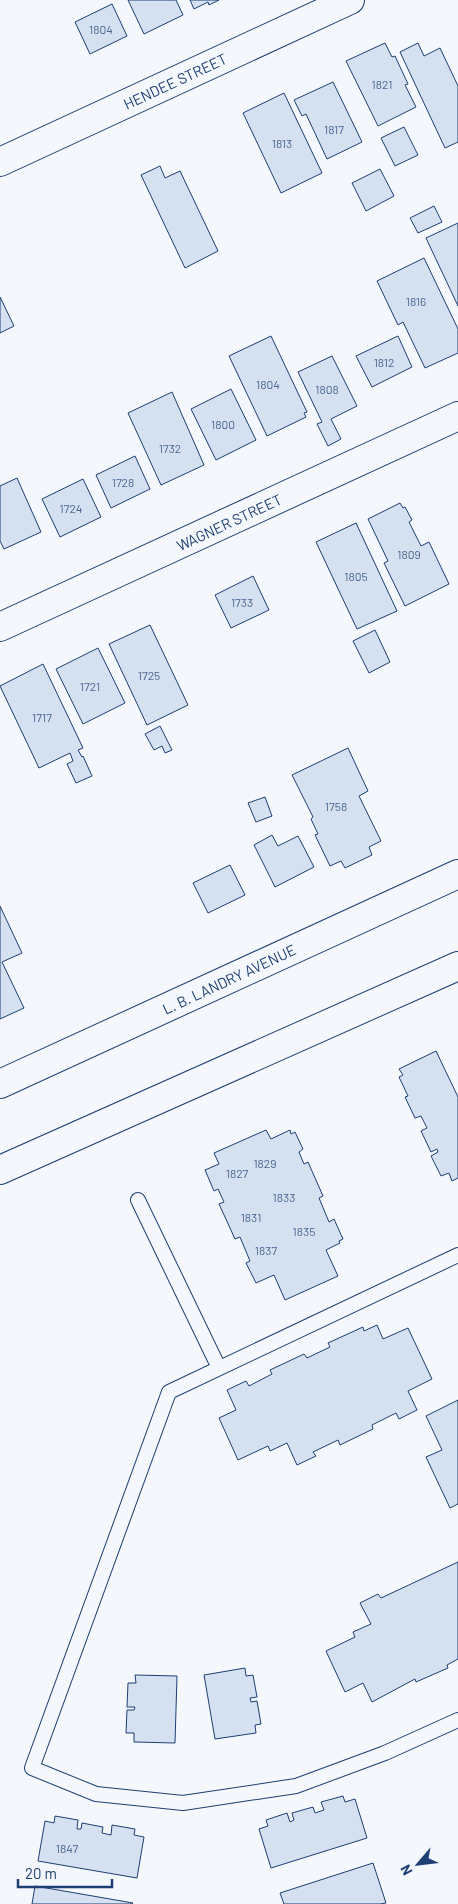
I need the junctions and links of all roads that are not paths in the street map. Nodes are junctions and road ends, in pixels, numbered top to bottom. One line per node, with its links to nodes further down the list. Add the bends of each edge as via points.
1 (350, 0): 2 (street, HENDEE STREET)
2 (0, 162)
3 (458, 416): 4 (street, WAGNER STREET)
4 (0, 627)
5 (458, 874): 7 (street, L. B. LANDRY AVENUE)
6 (458, 966): 8 (street)
7 (0, 1084)
8 (0, 1170)
9 (138, 1200): 11 (lane)
10 (458, 1255): 11 (lane)
11 (220, 1368): 12 (lane, via 169,1392 32,1768 96,1794 183,1803 296,1786 385,1753)
12 (458, 1720)

